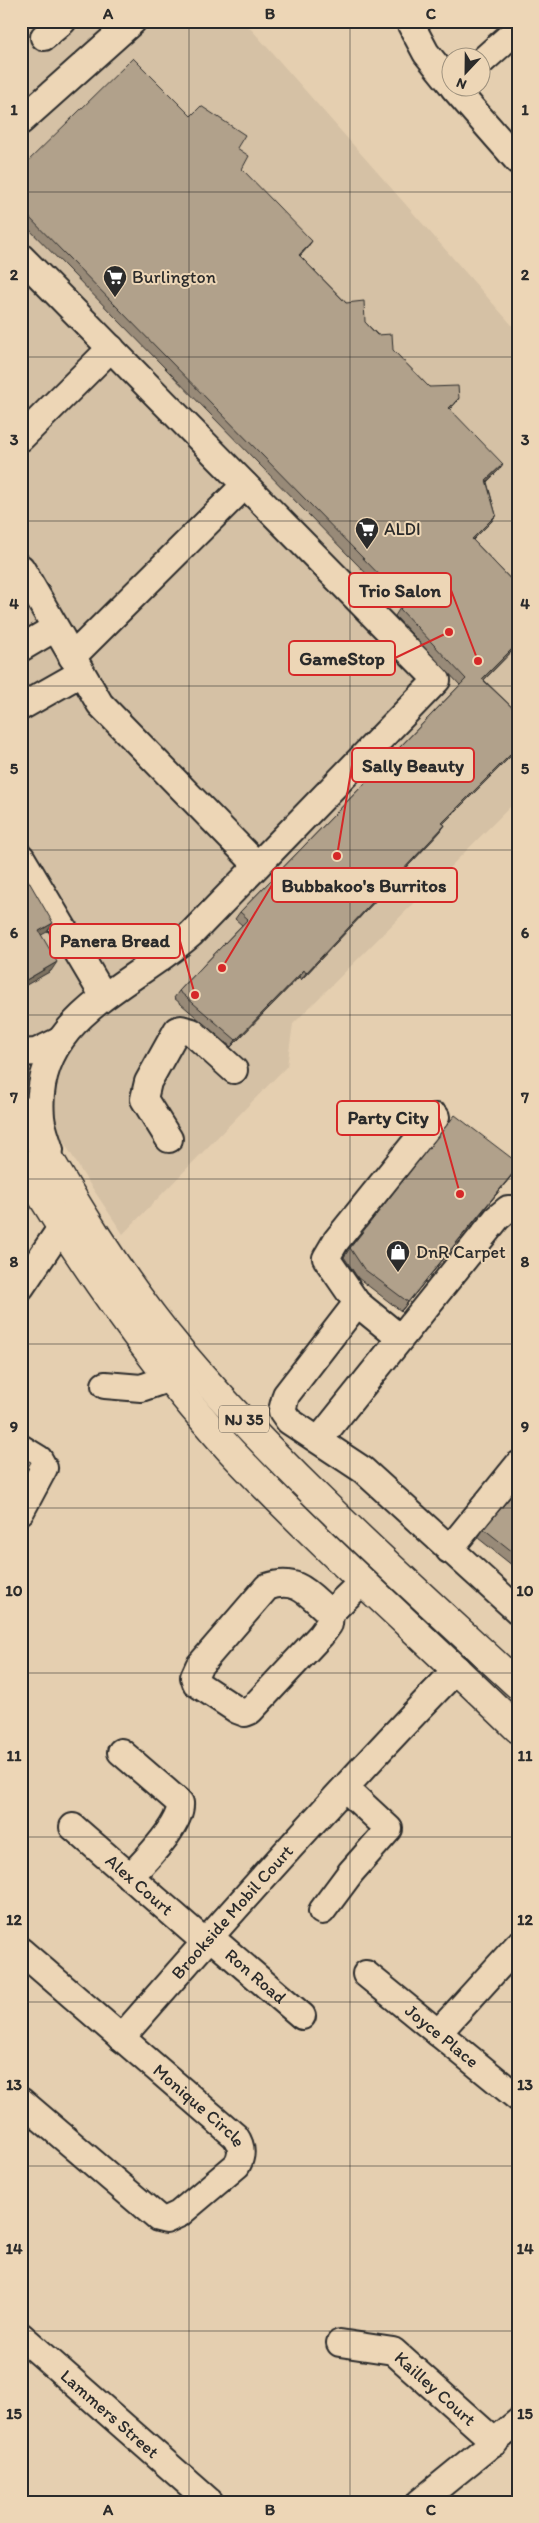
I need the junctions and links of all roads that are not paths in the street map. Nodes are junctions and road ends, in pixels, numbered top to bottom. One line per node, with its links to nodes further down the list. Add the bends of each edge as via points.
1 (133, 21): 7 (street)
2 (409, 21): 5 (street, via 426,53)
3 (518, 29): 4 (street)
4 (492, 52)
5 (442, 73)
6 (463, 98): 8 (street)
7 (21, 121)
8 (518, 161)
9 (21, 256): 10 (street)
10 (111, 348): 11 (street); 12 (street)
11 (21, 438)
12 (245, 485): 16 (street); 19 (street, via 437,680)
13 (21, 568): 14 (street)
14 (56, 628): 15 (street); 16 (street)
15 (21, 648)
16 (76, 665): 17 (street); 19 (street, via 103,708)
17 (21, 707)
18 (21, 857): 20 (street)
19 (257, 865): 20 (street, via 178,945)
20 (104, 995): 21 (street)
21 (59, 1041): 22 (street, via 36,1052); 27 (street, via 44,1076 41,1119)
22 (21, 1054)
23 (234, 1070): 26 (street, via 192,1032 177,1030 148,1082 144,1098)
24 (21, 1110): 27 (highway, NJ 35)
25 (436, 1117): 31 (street, via 336,1241 326,1258)
26 (169, 1139)
27 (31, 1170): 29 (highway, NJ 35); 44 (highway, NJ 35, via 119,1269 183,1353 298,1477)
28 (518, 1209): 32 (street, via 508,1209 497,1218)
29 (61, 1228): 30 (street); 33 (highway, NJ 35)
30 (21, 1287)
31 (357, 1303): 32 (street); 35 (street, via 286,1395 282,1411 289,1421)
32 (400, 1338): 35 (street)
33 (170, 1378): 34 (street, via 141,1388); 40 (highway, NJ 35, via 231,1450)
34 (105, 1385)
35 (319, 1440): 39 (street, via 363,1470)
36 (21, 1448): 38 (street, via 42,1462 44,1468)
37 (516, 1472): 39 (street)
38 (21, 1511)
39 (449, 1550): 41 (street)
40 (363, 1581): 42 (street); 43 (highway, NJ 35)
41 (518, 1611)
42 (330, 1613): 42 (street, via 298,1586 283,1582 267,1587 199,1666 194,1677 196,1683 237,1710 250,1711 321,1635 329,1624)
43 (457, 1670): 45 (highway, NJ 35); 47 (street, Brookside Mobil Court)
44 (518, 1684)
45 (518, 1729)
46 (121, 1752): 49 (street, via 180,1803 173,1826)
47 (345, 1788): 50 (street, via 389,1829); 51 (street, Brookside Mobil Court)
48 (73, 1827): 49 (street, Alex Court)
49 (130, 1877): 51 (street, Alex Court)
50 (322, 1911)
51 (207, 1939): 55 (street, Ron Road); 57 (street, Brookside Mobil Court)
52 (518, 1945): 56 (street)
53 (21, 1951): 57 (street, Monique Circle)
54 (366, 1974): 56 (street, Joyce Place)
55 (302, 2016)
56 (438, 2033): 58 (street, Joyce Place)
57 (122, 2038): 59 (street, Monique Circle, via 241,2144 242,2157 237,2165 171,2219 158,2218)
58 (513, 2086)
59 (21, 2101)
60 (21, 2336): 64 (street, Lammers Street)
61 (340, 2343): 63 (street, Kailley Court, via 393,2351)
62 (518, 2422): 63 (street)
63 (495, 2442): 65 (street)
64 (197, 2498)
65 (420, 2502)

